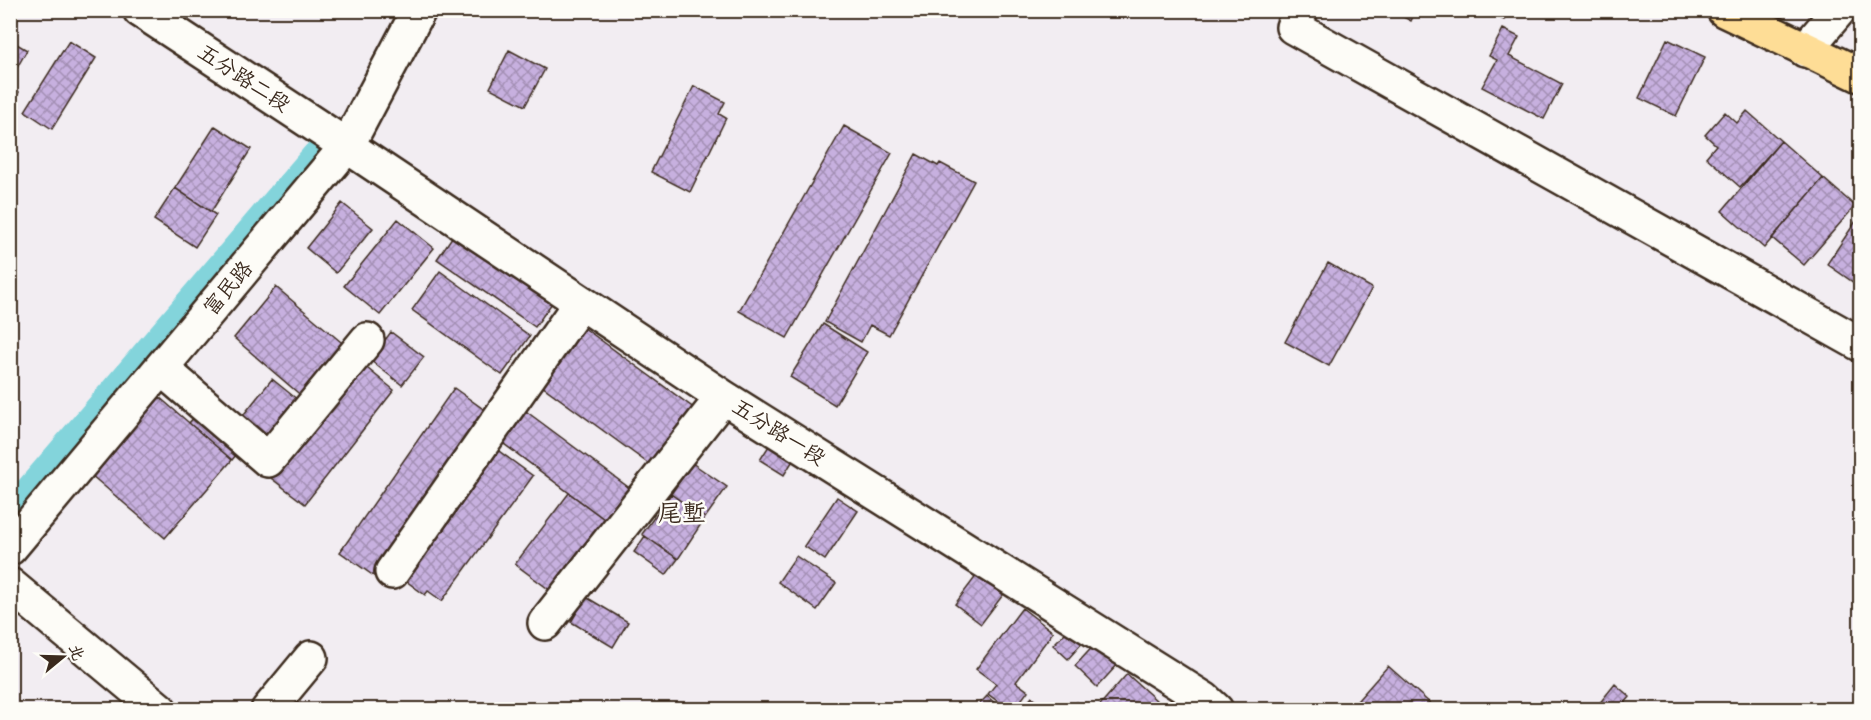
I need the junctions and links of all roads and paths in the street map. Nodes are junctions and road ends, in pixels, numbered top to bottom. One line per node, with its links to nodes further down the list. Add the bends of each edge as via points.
1 (140, 10): 8 (street, 五分路二段)
2 (419, 10): 8 (street, 富民路)
3 (1301, 10): 11 (street, via 1293,27)
4 (1724, 10): 6 (main road)
5 (1839, 10): 6 (street)
6 (1804, 50): 7 (main road)
7 (1860, 75)
8 (347, 146): 9 (street, 五分路一段); 12 (street, 富民路)
9 (581, 302): 13 (street, 五分路一段); 15 (street)
10 (367, 340): 12 (street, via 268,460)
11 (1860, 344)
12 (161, 368): 14 (street, 富民路)
13 (723, 397): 17 (street); 19 (street, 五分路一段)
14 (10, 548)
15 (392, 572)
16 (10, 585): 20 (street)
17 (545, 623)
18 (311, 658): 21 (street)
19 (1205, 706)
20 (160, 710)
21 (268, 710)

